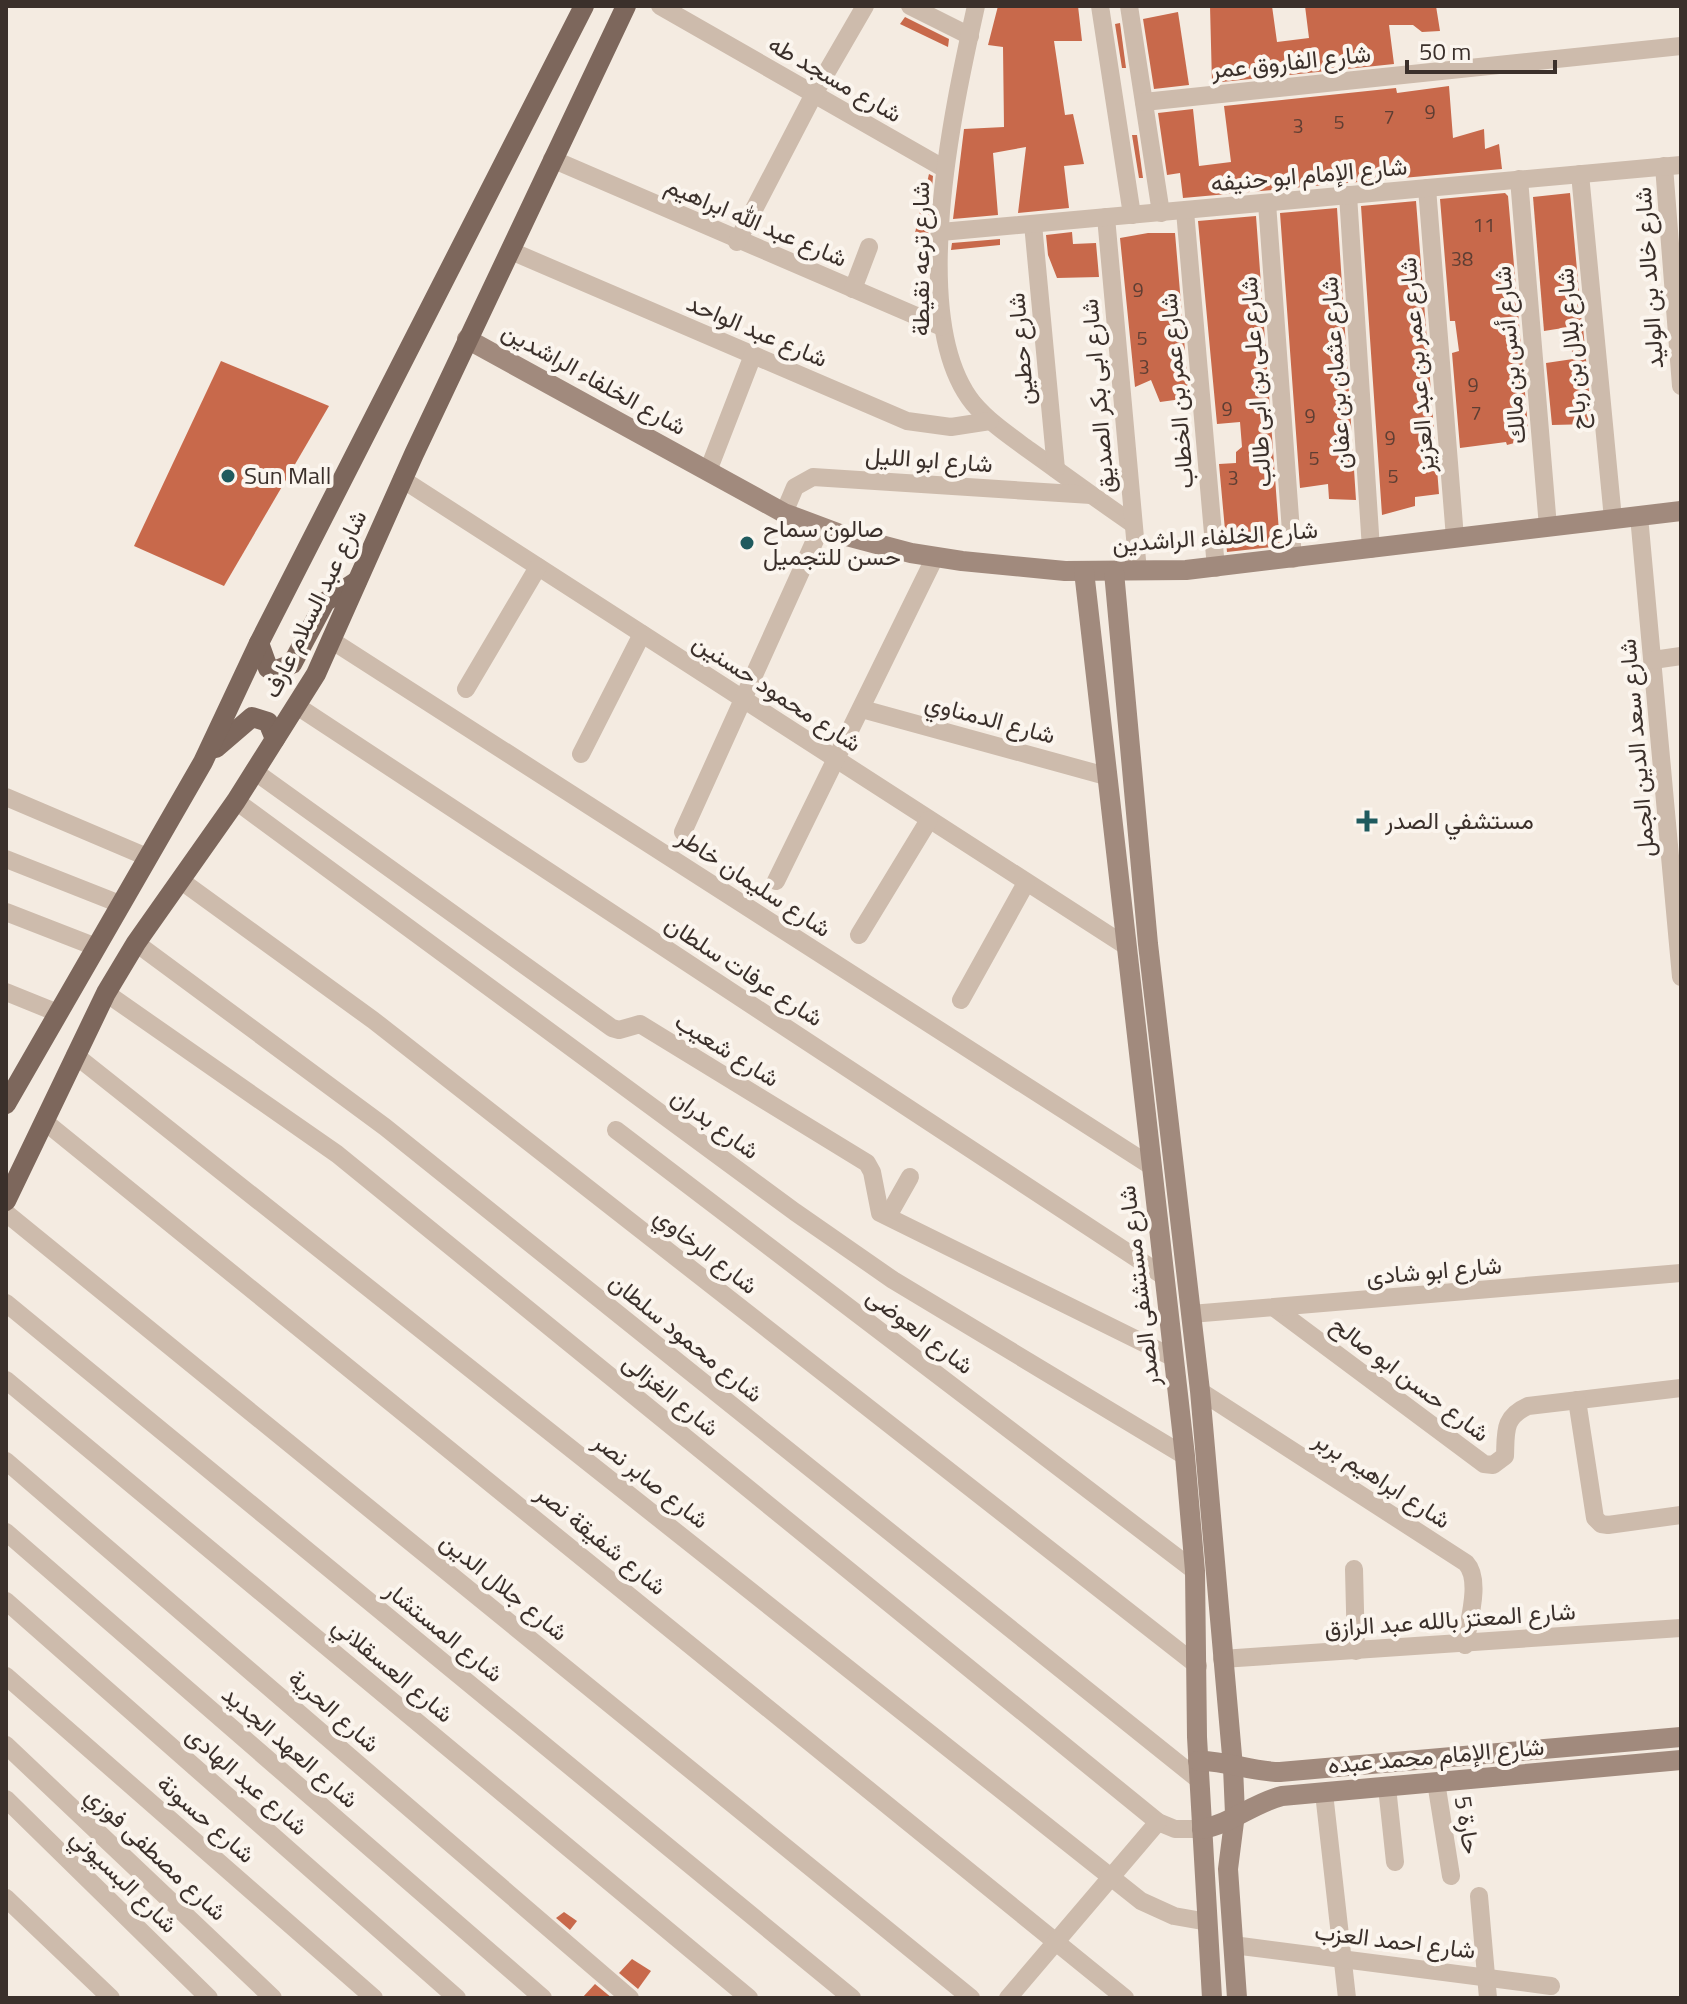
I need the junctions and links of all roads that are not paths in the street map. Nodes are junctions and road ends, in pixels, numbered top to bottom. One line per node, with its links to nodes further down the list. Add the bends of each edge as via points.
1 (584, 6): 59 (main road, شارع عبد السلام عارف)
2 (626, 6): 13 (main road, شارع عبد السلام عارف)
3 (660, 6): 11 (street, شارع مسجد طه)
4 (865, 6): 11 (street)
5 (910, 6): 9 (street)
6 (976, 6): 9 (street, شارع ترعه نقيطة)
7 (1100, 6): 23 (street)
8 (1129, 6): 12 (street)
9 (970, 36): 15 (street, شارع ترعه نقيطة)
10 (1681, 46): 12 (street, شارع الفاروق عمر)
11 (814, 94): 15 (street, شارع مسجد طه); 27 (street)
12 (1144, 102): 22 (street)
13 (552, 159): 27 (street, شارع عبد الله ابراهيم); 29 (main road, شارع عبد السلام عارف)
14 (1673, 165): 16 (street, شارع الإمام ابو حنيفه); 34 (street, شارع خالد بن الوليد)
15 (945, 169): 26 (street, شارع ترعه نقيطة)
16 (1580, 174): 17 (street, شارع الإمام ابو حنيفه); 43 (street, شارع بلال بن رباح)
17 (1519, 179): 18 (street, شارع الإمام ابو حنيفه); 46 (street, شارع أنس بن مالك)
18 (1427, 188): 19 (street, شارع الإمام ابو حنيفه); 47 (street, شارع عمر بن عبد العزيز)
19 (1348, 195): 20 (street, شارع الإمام ابو حنيفه); 48 (street, شارع عثمان بن عفان)
20 (1267, 203): 21 (street, شارع الإمام ابو حنيفه); 50 (street, شارع على بن ابى طالب)
21 (1185, 211): 22 (street, شارع الإمام ابو حنيفه); 52 (street, شارع عمر بن الخطاب)
22 (1161, 213): 23 (street, شارع الإمام ابو حنيفه)
23 (1132, 215): 24 (street, شارع الإمام ابو حنيفه)
24 (1106, 217): 25 (street, شارع الإمام ابو حنيفه); 44 (street, شارع ابى بكر الصديق)
25 (1033, 224): 26 (street, شارع الإمام ابو حنيفه); 36 (street, شارع حطين)
26 (941, 232): 31 (street, شارع ترعه نقيطة)
27 (737, 242): 30 (street, شارع عبد الله ابراهيم)
28 (869, 247): 30 (street)
29 (511, 251): 32 (main road, شارع عبد السلام عارف); 33 (street, شارع عبد الواحد)
30 (853, 289): 31 (street, شارع عبد الله ابراهيم)
31 (942, 327): 35 (street, شارع ترعه نقيطة, via 952,369)
32 (467, 339): 37 (main road, شارع الخلفاء الراشدين); 38 (main road, شارع عبد السلام عارف)
33 (753, 355): 35 (street, شارع عبد الواحد, via 907,421 951,427); 37 (street)
34 (1681, 386)
35 (990, 421): 36 (street, شارع ترعه نقيطة)
36 (1056, 469): 39 (street, شارع ترعه نقيطة)
37 (708, 471): 41 (main road, شارع الخلفاء الراشدين)
38 (402, 479): 51 (street, شارع محمود حسنين); 56 (main road, شارع عبد السلام عارف)
39 (1091, 495): 41 (street, شارع ابو الليل, via 813,477 795,487); 44 (street, شارع ترعه نقيطة)
40 (1681, 511): 42 (main road, شارع الخلفاء الراشدين)
41 (784, 513): 45 (main road, شارع الخلفاء الراشدين)
42 (1639, 516): 43 (main road, شارع الخلفاء الراشدين); 61 (street, شارع سعد الدين الجمل)
43 (1613, 519): 46 (main road, شارع الخلفاء الراشدين)
44 (1133, 524): 54 (street, شارع ابى بكر الصديق)
45 (821, 527): 49 (main road, شارع الخلفاء الراشدين); 63 (street)
46 (1548, 527): 47 (main road, شارع الخلفاء الراشدين)
47 (1455, 538): 48 (main road, شارع الخلفاء الراشدين)
48 (1371, 549): 50 (main road, شارع الخلفاء الراشدين)
49 (935, 557): 53 (main road, شارع الخلفاء الراشدين); 65 (street)
50 (1293, 559): 52 (main road, شارع الخلفاء الراشدين)
51 (538, 567): 57 (street, شارع محمود حسنين); 62 (street)
52 (1216, 568): 54 (main road, شارع الخلفاء الراشدين)
53 (1084, 571): 55 (main road, شارع الخلفاء الراشدين); 72 (main road, شارع مستشفى الصدر)
54 (1138, 571): 55 (main road, شارع الخلفاء الراشدين)
55 (1114, 572): 107 (main road, شارع مستشفى الصدر, via 1148,944)
56 (357, 581): 58 (main road, شارع عبد السلام عارف); 59 (main road, via 325,602 285,669 268,668)
57 (642, 634): 63 (street, شارع محمود حسنين); 67 (street)
58 (331, 640): 64 (main road, شارع عبد السلام عارف); 98 (street, شارع سليمان خاطر)
59 (259, 643): 70 (main road, شارع عبد السلام عارف)
60 (1681, 656): 61 (street)
61 (1653, 660): 68 (street, شارع سعد الدين الجمل)
62 (466, 689)
63 (743, 700): 69 (street, شارع محمود حسنين); 76 (street)
64 (297, 706): 66 (main road, شارع عبد السلام عارف); 104 (street, شارع عرفات سلطان)
65 (862, 709): 69 (street); 72 (street, شارع الدمناوي)
66 (275, 739): 70 (main road, via 268,722 252,717); 71 (main road, شارع عبد السلام عارف)
67 (581, 754)
68 (1672, 759): 77 (street, شارع سعد الدين الجمل)
69 (836, 760): 75 (street, شارع محمود حسنين); 81 (street)
70 (203, 762): 78 (main road, شارع عبد السلام عارف)
71 (254, 771): 74 (main road, شارع عبد السلام عارف); 102 (street, شارع شعيب, via 612,1028 640,1024 867,1163 877,1208)
72 (1106, 776): 87 (main road, شارع مستشفى الصدر)
73 (6, 797): 78 (street)
74 (236, 801): 80 (main road, شارع عبد السلام عارف); 113 (street, شارع بدران, via 831,1238)
75 (929, 820): 82 (street, شارع محمود حسنين); 85 (street)
76 (683, 832)
77 (1676, 854): 89 (street, شارع سعد الدين الجمل)
78 (147, 857): 83 (main road, شارع عبد السلام عارف)
79 (6, 859): 83 (street)
80 (180, 880): 86 (main road, شارع عبد السلام عارف); 124 (street, شارع الرخاوي, via 373,1020)
81 (776, 881)
82 (1026, 883): 87 (street, شارع محمود حسنين); 92 (street)
83 (120, 904): 88 (main road, شارع عبد السلام عارف)
84 (6, 912): 88 (street)
85 (859, 935)
86 (136, 943): 91 (main road, شارع عبد السلام عارف); 132 (street, شارع محمود سلطان, via 385,1127)
87 (1126, 946): 98 (main road, شارع مستشفى الصدر)
88 (96, 947): 93 (main road, شارع عبد السلام عارف)
89 (1681, 977)
90 (6, 992): 93 (street)
91 (106, 993): 94 (main road, شارع عبد السلام عارف); 140 (street, شارع الغزالى, via 337,1154)
92 (961, 1000)
93 (58, 1013): 95 (main road, شارع عبد السلام عارف)
94 (75, 1055): 96 (main road, شارع عبد السلام عارف); 145 (street, شارع صابر نصر)
95 (6, 1104)
96 (44, 1121): 100 (main road, شارع عبد السلام عارف); 150 (street, شارع شفيقة نصر)
97 (616, 1130): 118 (street, شارع العوضى)
98 (1151, 1166): 104 (main road, شارع مستشفى الصدر)
99 (910, 1177): 102 (street)
100 (6, 1201)
101 (6, 1213): 164 (street, شارع جلال الدين)
102 (888, 1216): 108 (street)
103 (1681, 1273): 106 (street, شارع ابو شادى)
104 (1165, 1277): 108 (main road, شارع مستشفى الصدر)
105 (6, 1303): 163 (street, شارع المستشار)
106 (1276, 1309): 107 (street, شارع ابو شادى); 112 (street, شارع حسن ابو صالح, via 1484,1464 1493,1465 1505,1456 1511,1414 1528,1406)
107 (1191, 1314): 111 (main road, شارع مستشفى الصدر)
108 (1174, 1358): 113 (main road, شارع مستشفى الصدر)
109 (6, 1380): 162 (street, شارع العسقلاني)
110 (1681, 1388): 112 (street)
111 (1200, 1391): 121 (street, شارع ابراهيم بربر, via 1466,1563 1473,1582); 123 (main road, شارع مستشفى الصدر)
112 (1577, 1400): 115 (street, via 1595,1518 1608,1525)
113 (1185, 1456): 118 (main road, شارع مستشفى الصدر)
114 (6, 1461): 161 (street, شارع الحرية)
115 (1681, 1515)
116 (6, 1532): 160 (street, شارع العهد الجديد)
117 (1354, 1569): 122 (street)
118 (1195, 1571): 124 (main road, شارع مستشفى الصدر)
119 (6, 1601): 159 (street, شارع عبد الهادى)
120 (1681, 1628): 121 (street, شارع المعتز بالله عبد الرازق)
121 (1465, 1645): 122 (street, شارع المعتز بالله عبد الرازق)
122 (1356, 1651): 123 (street, شارع المعتز بالله عبد الرازق)
123 (1222, 1659): 128 (main road, شارع مستشفى الصدر)
124 (1198, 1666): 126 (main road, شارع مستشفى الصدر)
125 (6, 1676): 158 (street, شارع حسونة)
126 (1197, 1737): 128 (main road); 132 (main road, شارع مستشفى الصدر)
127 (1681, 1737): 133 (main road, شارع الإمام محمد عبده)
128 (1231, 1739): 131 (main road, شارع مستشفى الصدر)
129 (6, 1745): 157 (street, شارع مصطفى فوزي)
130 (1681, 1760): 134 (main road, شارع الإمام محمد عبده)
131 (1233, 1767): 132 (main road, شارع الإمام محمد عبده, via 1215,1760); 133 (main road, شارع الإمام محمد عبده); 139 (main road, شارع مستشفى الصدر)
132 (1199, 1770): 141 (main road, شارع مستشفى الصدر)
133 (1280, 1772): 137 (main road)
134 (1436, 1782): 135 (main road, شارع الإمام محمد عبده); 146 (street, حارة 5)
135 (1387, 1787): 136 (main road, شارع الإمام محمد عبده); 144 (street)
136 (1324, 1793): 137 (main road, شارع الإمام محمد عبده); 152 (street)
137 (1282, 1796): 139 (main road, شارع الإمام محمد عبده)
138 (6, 1799): 156 (street, شارع البسيوني)
139 (1235, 1814): 141 (main road, شارع الإمام محمد عبده); 142 (main road, شارع مستشفى الصدر)
140 (1158, 1822): 141 (street, شارع الغزالى, via 1175,1829); 145 (street)
141 (1202, 1829): 143 (main road, شارع مستشفى الصدر)
142 (1229, 1854): 143 (main road); 151 (main road, شارع مستشفى الصدر)
143 (1204, 1858): 149 (main road, شارع مستشفى الصدر)
144 (1395, 1862)
145 (1110, 1875): 149 (street, شارع صابر نصر, via 1141,1901 1174,1916); 150 (street)
146 (1451, 1876)
147 (1479, 1896): 153 (street)
148 (6, 1898): 155 (street)
149 (1208, 1922): 167 (main road, شارع مستشفى الصدر)
150 (1057, 1939): 165 (street); 166 (street, شارع شفيقة نصر)
151 (1233, 1945): 152 (street, شارع احمد العزب); 168 (main road, شارع مستشفى الصدر)
152 (1342, 1959): 153 (street, شارع احمد العزب); 169 (street)
153 (1486, 1977): 154 (street, شارع احمد العزب); 170 (street)
154 (1551, 1986)
155 (111, 1998)
156 (209, 1998)
157 (273, 1998)
158 (374, 1998)
159 (457, 1998)
160 (543, 1998)
161 (630, 1998)
162 (749, 1998)
163 (852, 1998)
164 (971, 1998)
165 (1008, 1998)
166 (1125, 1998)
167 (1212, 1998)
168 (1237, 1998)
169 (1347, 1998)
170 (1488, 1998)

